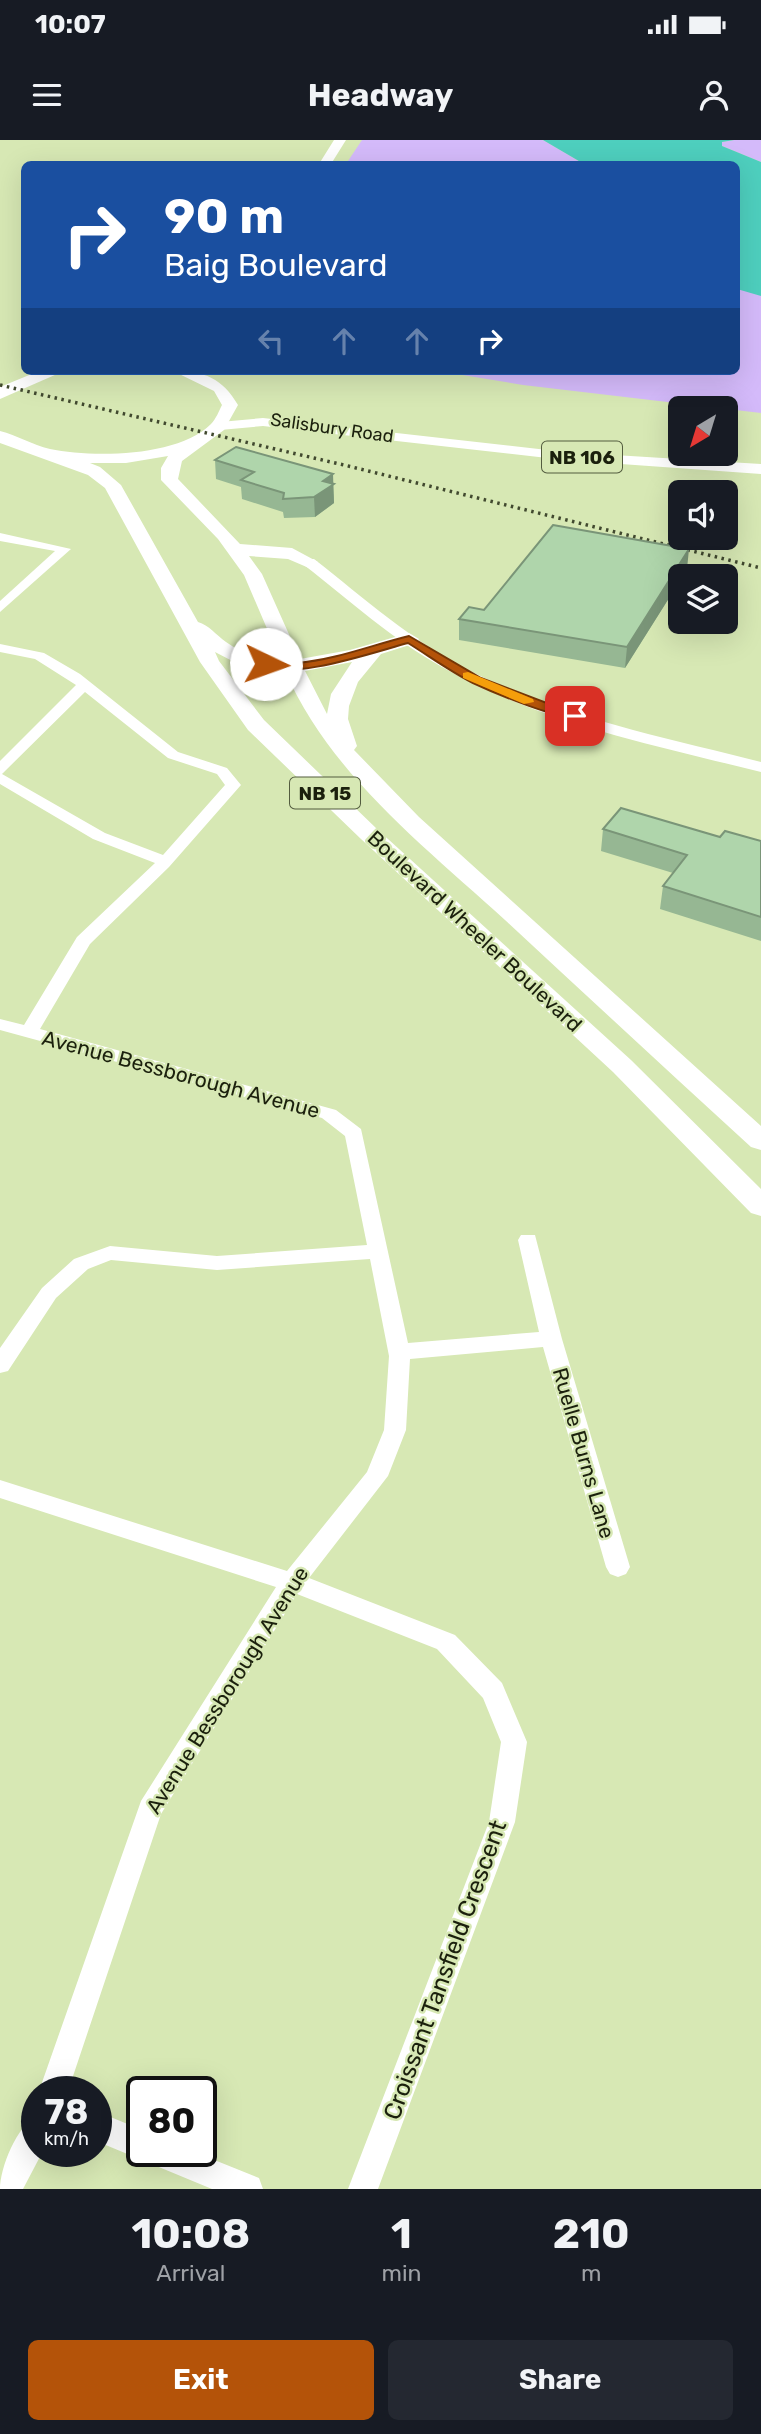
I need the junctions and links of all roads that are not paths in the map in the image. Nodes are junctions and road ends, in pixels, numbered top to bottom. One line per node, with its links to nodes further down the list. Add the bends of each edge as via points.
1 (340, 140): 2 (highway)
2 (327, 161)
3 (46, 375): 6 (highway)
4 (189, 375): 7 (highway)
5 (212, 375): 7 (highway)
6 (4, 391)
7 (223, 391): 8 (highway, via 230,405); 10 (main road, Salisbury Road / NB 106, via 237,407 262,418)
8 (220, 426): 10 (main road, Salisbury Road / NB 106, via 252,422); 11 (highway)
9 (2, 438): 12 (highway)
10 (403, 438): 13 (main road, Salisbury Road / NB 106, via 604,459)
11 (196, 441): 12 (highway, via 118,458); 15 (highway, Boulevard Wheeler Boulevard / NB 15, via 170,465 168,476)
12 (53, 455): 18 (highway, Boulevard Wheeler Boulevard / NB 15, via 94,471 112,485)
13 (761, 469)
14 (0, 537): 17 (street, via 65,549)
15 (237, 549): 16 (highway, via 292,554); 22 (highway, Boulevard Wheeler Boulevard / NB 15, via 265,596)
16 (309, 562): 19 (street)
17 (2, 605)
18 (178, 605): 22 (highway, via 227,653); 32 (highway, Boulevard Wheeler Boulevard / NB 15, via 223,682 273,742 622,1066)
19 (409, 639): 21 (highway); 24 (street, via 466,674 524,700)
20 (0, 648): 23 (street, via 39,656)
21 (374, 650): 22 (highway); 26 (highway, via 351,676 336,712 337,728)
22 (294, 667): 26 (highway, Boulevard Wheeler Boulevard / NB 15, via 326,731)
23 (85, 685): 25 (street); 28 (street, via 173,755 222,771 233,785)
24 (761, 767)
25 (0, 770)
26 (359, 770): 31 (highway, Boulevard Wheeler Boulevard / NB 15)
27 (0, 778): 28 (street, via 99,836)
28 (165, 861): 30 (street, via 83,941)
29 (0, 1024): 30 (street, Avenue Bessborough Avenue)
30 (29, 1032): 34 (street, Avenue Bessborough Avenue, via 329,1115 354,1133)
31 (761, 1142)
32 (761, 1206)
33 (528, 1240): 35 (street, Ruelle Burns Lane)
34 (377, 1251): 36 (street, Avenue Bessborough Avenue); 37 (street, via 217,1263 110,1253 80,1264 49,1293)
35 (551, 1339): 36 (street, Ruelle Burns Lane); 39 (street, Ruelle Burns Lane)
36 (399, 1352): 40 (street, Avenue Bessborough Avenue, via 395,1430 377,1476)
37 (0, 1365)
38 (0, 1489): 40 (street, Croissant Tansfield Crescent)
39 (618, 1567)
40 (292, 1582): 41 (street, Avenue Bessborough Avenue, via 150,1809); 46 (street, Croissant Tansfield Crescent, via 446,1642 493,1691 514,1742 502,1822)
41 (59, 2076)
42 (21, 2163): 44 (street)
43 (195, 2167): 45 (street)
44 (8, 2189)
45 (248, 2189)
46 (363, 2189)

